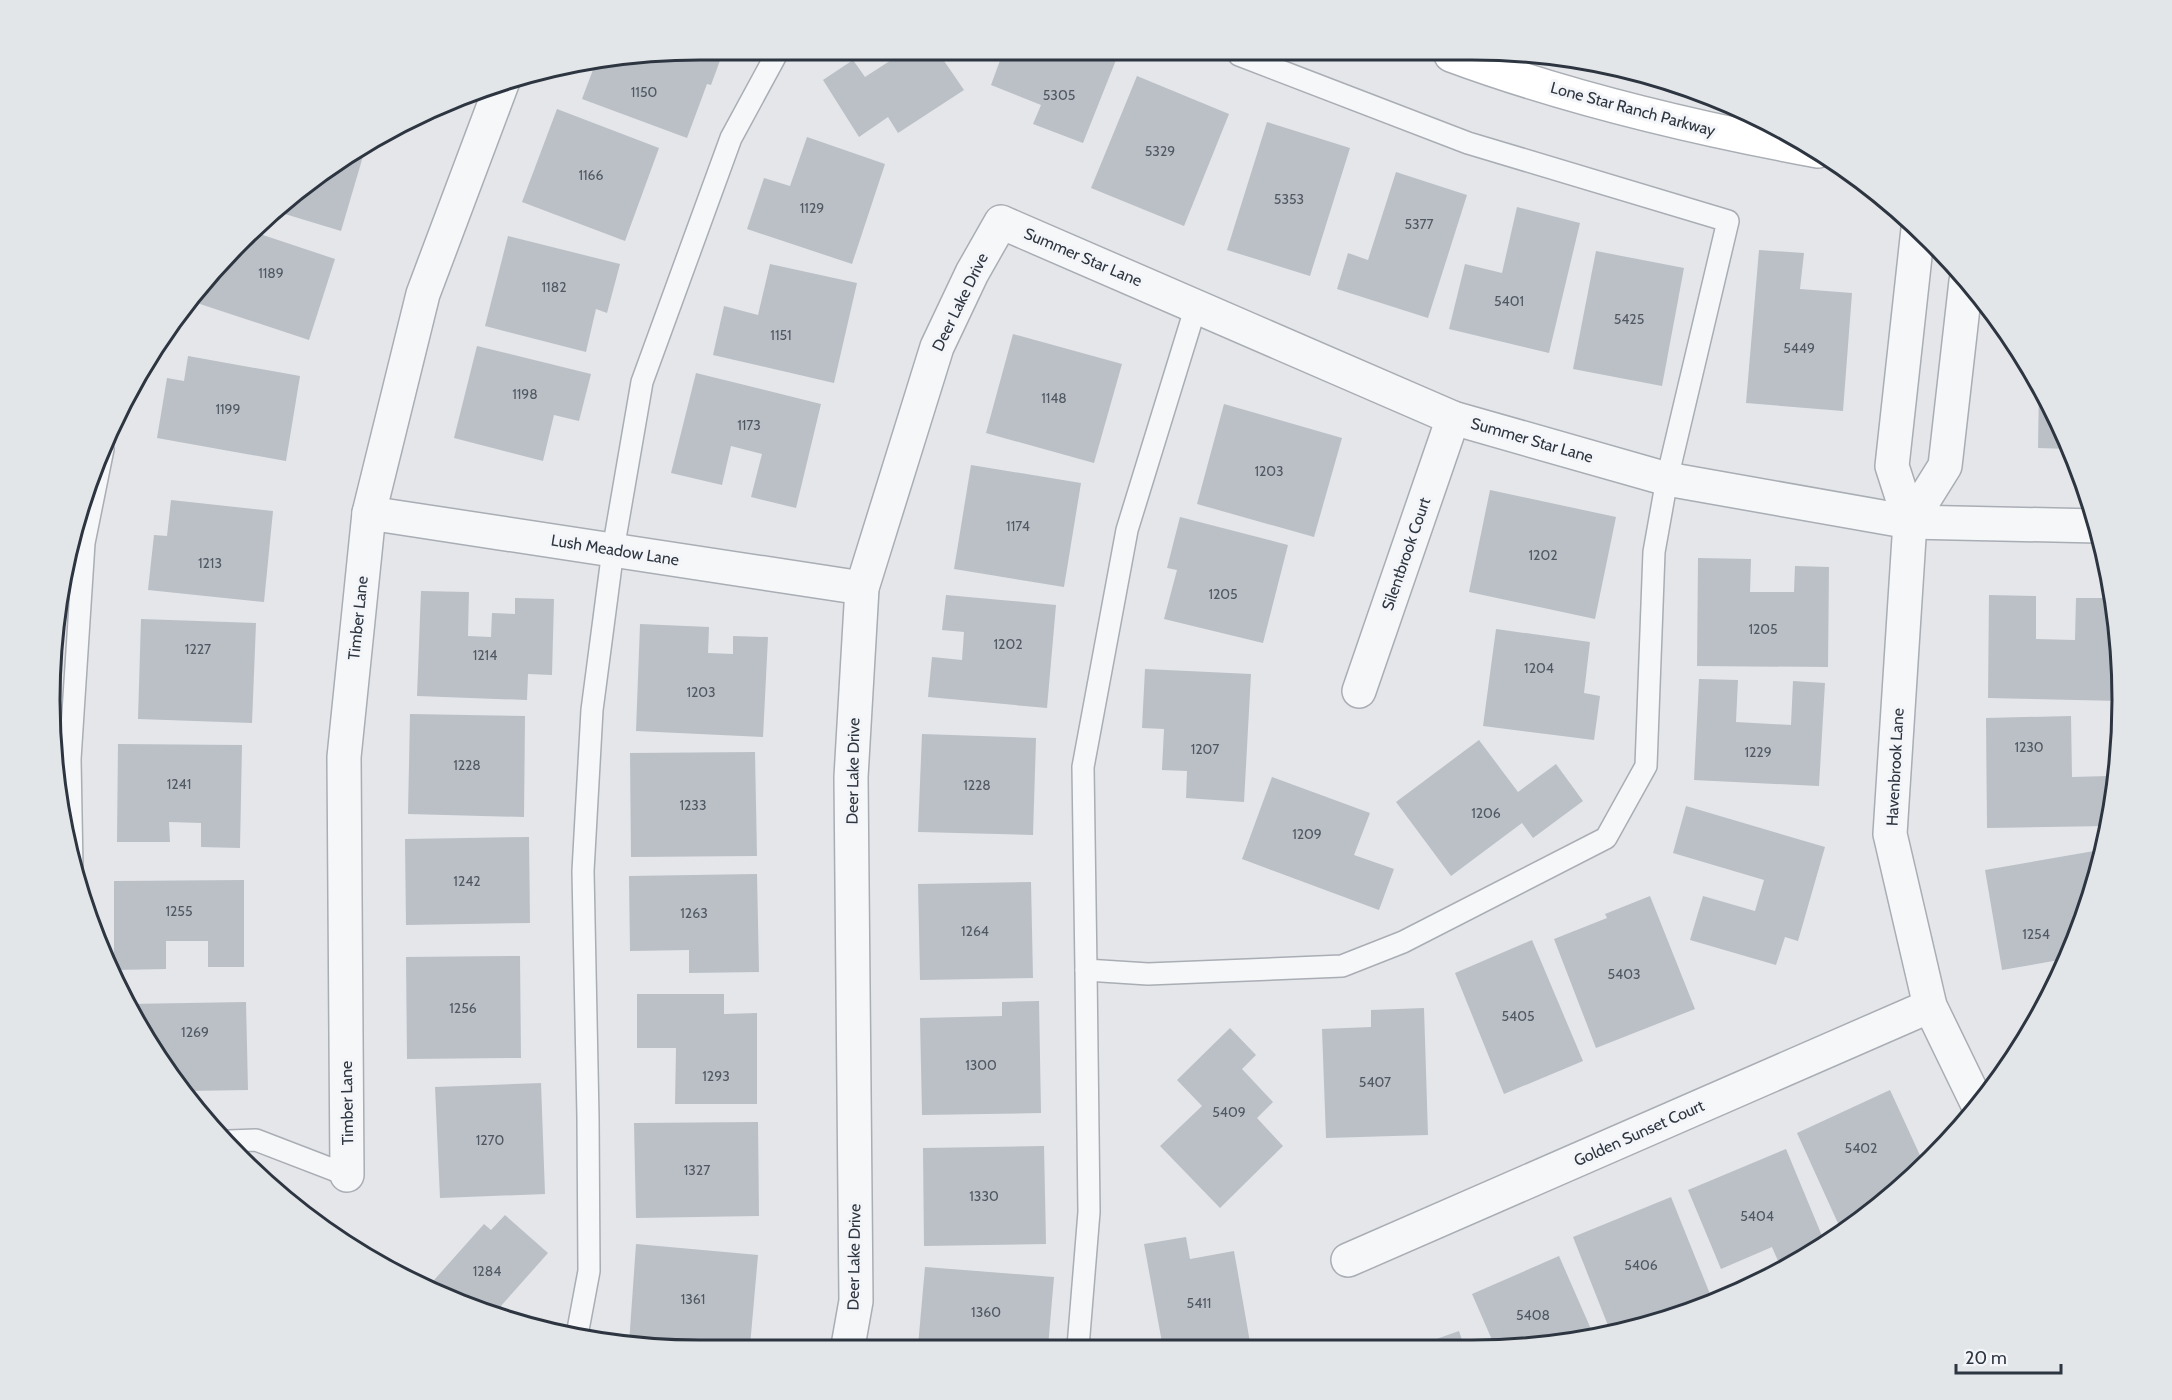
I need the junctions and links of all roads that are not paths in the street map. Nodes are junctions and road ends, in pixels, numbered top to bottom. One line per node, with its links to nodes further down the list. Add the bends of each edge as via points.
1 (773, 60): 16 (lane, via 731,138 642,382)
2 (1252, 60): 11 (lane, via 1468,143 1728,221)
3 (1466, 60): 5 (main road, Lone Star Ranch Parkway, via 1650,117)
4 (499, 93): 13 (street, Timber Lane, via 423,294)
5 (1793, 147)
6 (1000, 222): 9 (street, Summer Star Lane); 17 (street, Deer Lake Drive, via 937,347)
7 (1917, 240): 14 (street, Havenbrook Lane, via 1892,466)
8 (1965, 292): 14 (street, Havenbrook Lane, via 1946,466)
9 (1196, 306): 10 (street, Summer Star Lane); 20 (lane, via 1127,530 1083,767)
10 (1453, 418): 11 (street, Summer Star Lane); 18 (street, Silentbrook Court)
11 (1667, 479): 14 (street, Summer Star Lane); 20 (lane, via 1654,552 1646,766 1606,838 1403,942 1342,966 1148,974)
12 (94, 495): 19 (lane, via 84,543 70,759)
13 (369, 513): 16 (street, Lush Meadow Lane); 24 (street, Timber Lane, via 344,757)
14 (1910, 522): 15 (street, Summer Star Lane); 21 (street, Havenbrook Lane, via 1890,834)
15 (2088, 526)
16 (613, 550): 17 (street, Lush Meadow Lane); 26 (lane, via 592,710 582,871 589,1271)
17 (862, 588): 27 (street, Deer Lake Drive, via 850,777 856,1301)
18 (1359, 691)
19 (71, 820)
20 (1086, 970): 28 (lane, via 1089,1212)
21 (1930, 1006): 22 (street, Havenbrook Lane); 25 (street, Golden Sunset Court)
22 (1974, 1097)
23 (236, 1141): 24 (lane, via 256,1140)
24 (347, 1175)
25 (1348, 1260)
26 (578, 1329)
27 (849, 1340)
28 (1079, 1340)

